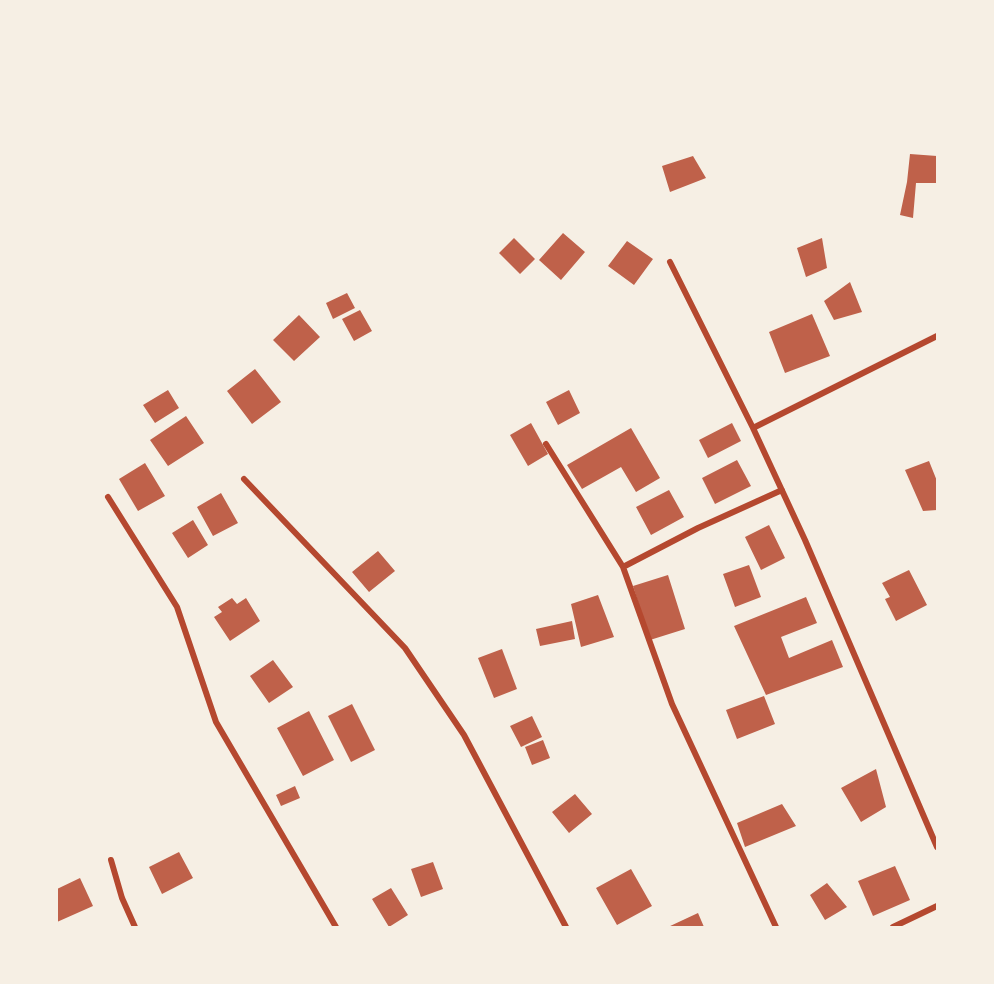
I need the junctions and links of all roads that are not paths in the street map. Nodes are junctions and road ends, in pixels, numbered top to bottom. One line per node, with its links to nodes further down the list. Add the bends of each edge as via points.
1 (670, 262): 3 (street)
2 (937, 336): 3 (street)
3 (753, 428): 6 (street)
4 (546, 444): 8 (street)
5 (244, 479): 14 (street, via 405,648 464,735)
6 (782, 489): 8 (street); 9 (street)
7 (108, 497): 13 (street, via 177,607 216,722)
8 (623, 567): 15 (street, via 672,704)
9 (937, 847)
10 (111, 860): 12 (street)
11 (937, 906): 16 (street)
12 (135, 927)
13 (336, 927)
14 (566, 927)
15 (776, 927)
16 (893, 927)

